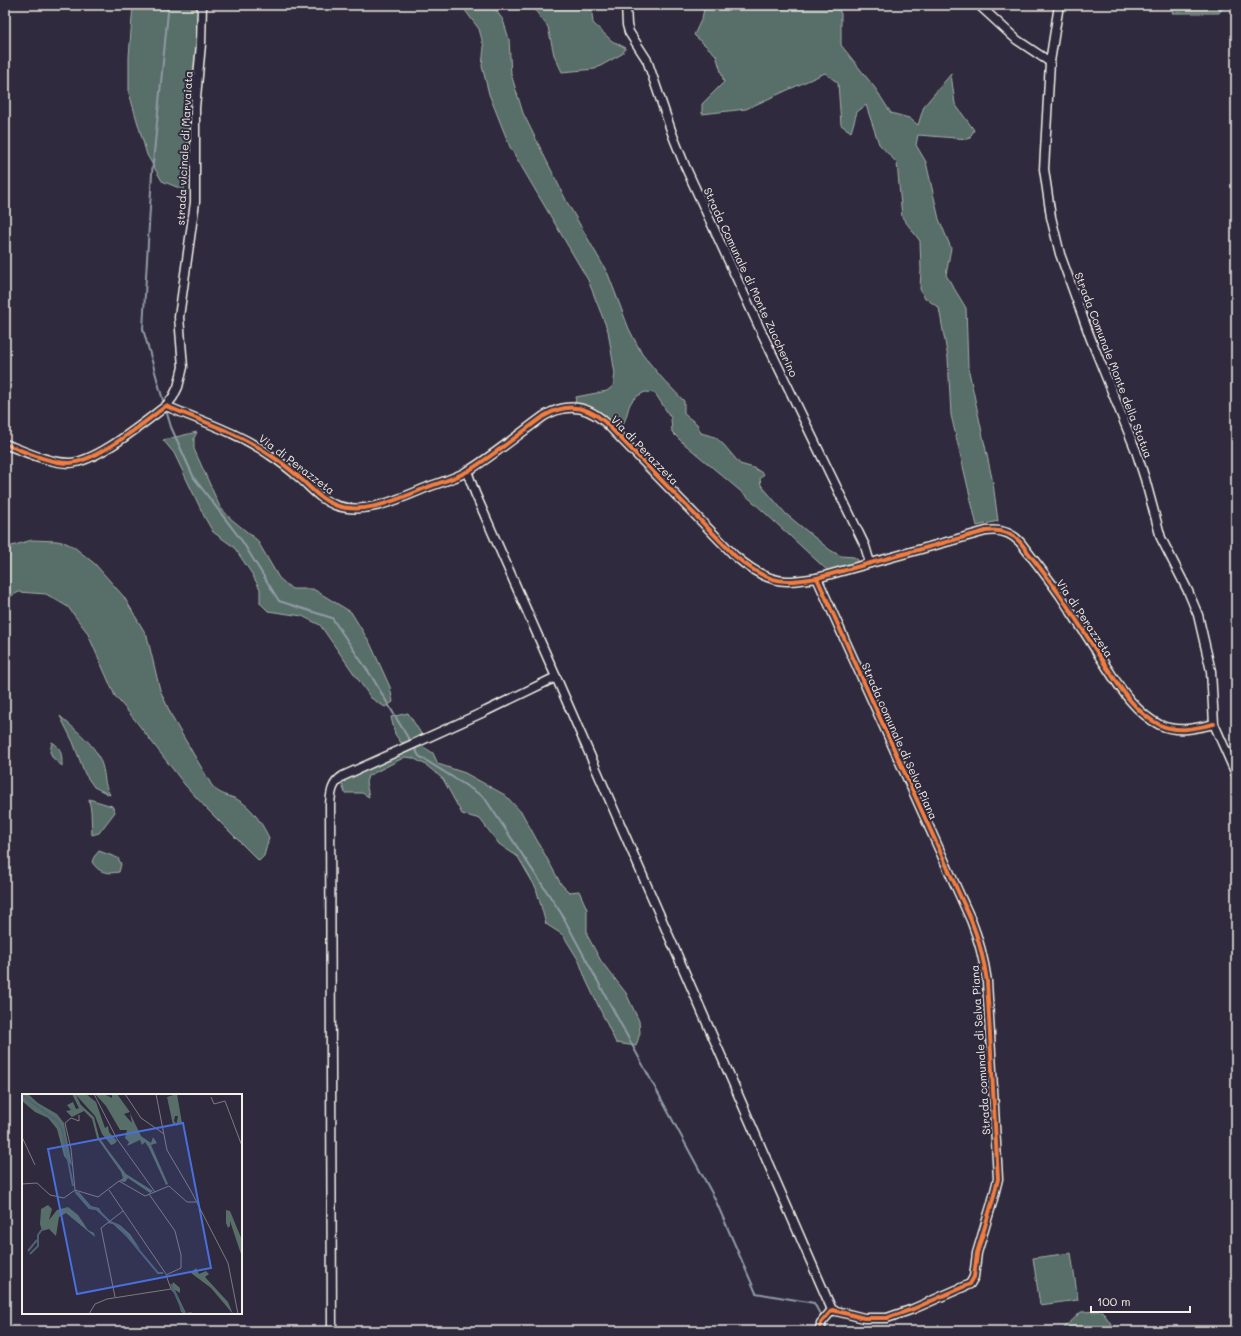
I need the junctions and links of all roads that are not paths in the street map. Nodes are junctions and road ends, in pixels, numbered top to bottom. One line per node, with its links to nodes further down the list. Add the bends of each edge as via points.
1 (202, 5): 6 (street, strada vicinale di Marvaiata, via 202,40 195,108 195,202 179,317 183,370 176,391)
2 (626, 5): 9 (street, Strada Comunale di Monte Zuccherino, via 629,32 647,60 683,160)
3 (979, 5): 5 (street, via 1017,40)
4 (1059, 5): 5 (street, Strada Comunale Monte della Statua)
5 (1050, 62): 12 (street, Strada Comunale Monte della Statua, via 1044,169 1051,217 1060,254 1136,451 1161,538 1198,615 1211,671)
6 (166, 406): 7 (street, via 116,442 78,462 53,461); 8 (street, Via di Perazzeta, via 253,444 286,467 324,500 340,507 377,505)
7 (5, 444)
8 (467, 472): 10 (street, Via di Perazzeta, via 552,412 566,407 586,410 605,422 717,538 748,566 777,580); 11 (street)
9 (870, 563): 10 (street, Via di Perazzeta); 12 (street, Via di Perazzeta, via 986,531 1012,535 1061,597 1111,673 1141,712 1159,724 1174,729)
10 (817, 578): 14 (street, Strada comunale di Selva Piana, via 980,943 987,981 998,1170 994,1197 976,1253 974,1277 970,1284 887,1318 864,1318)
11 (556, 677): 14 (street); 15 (street, via 343,776 332,789)
12 (1214, 724): 13 (street)
13 (1236, 774)
14 (832, 1310): 16 (street, via 821,1323)
15 (332, 1331)
16 (820, 1331)

